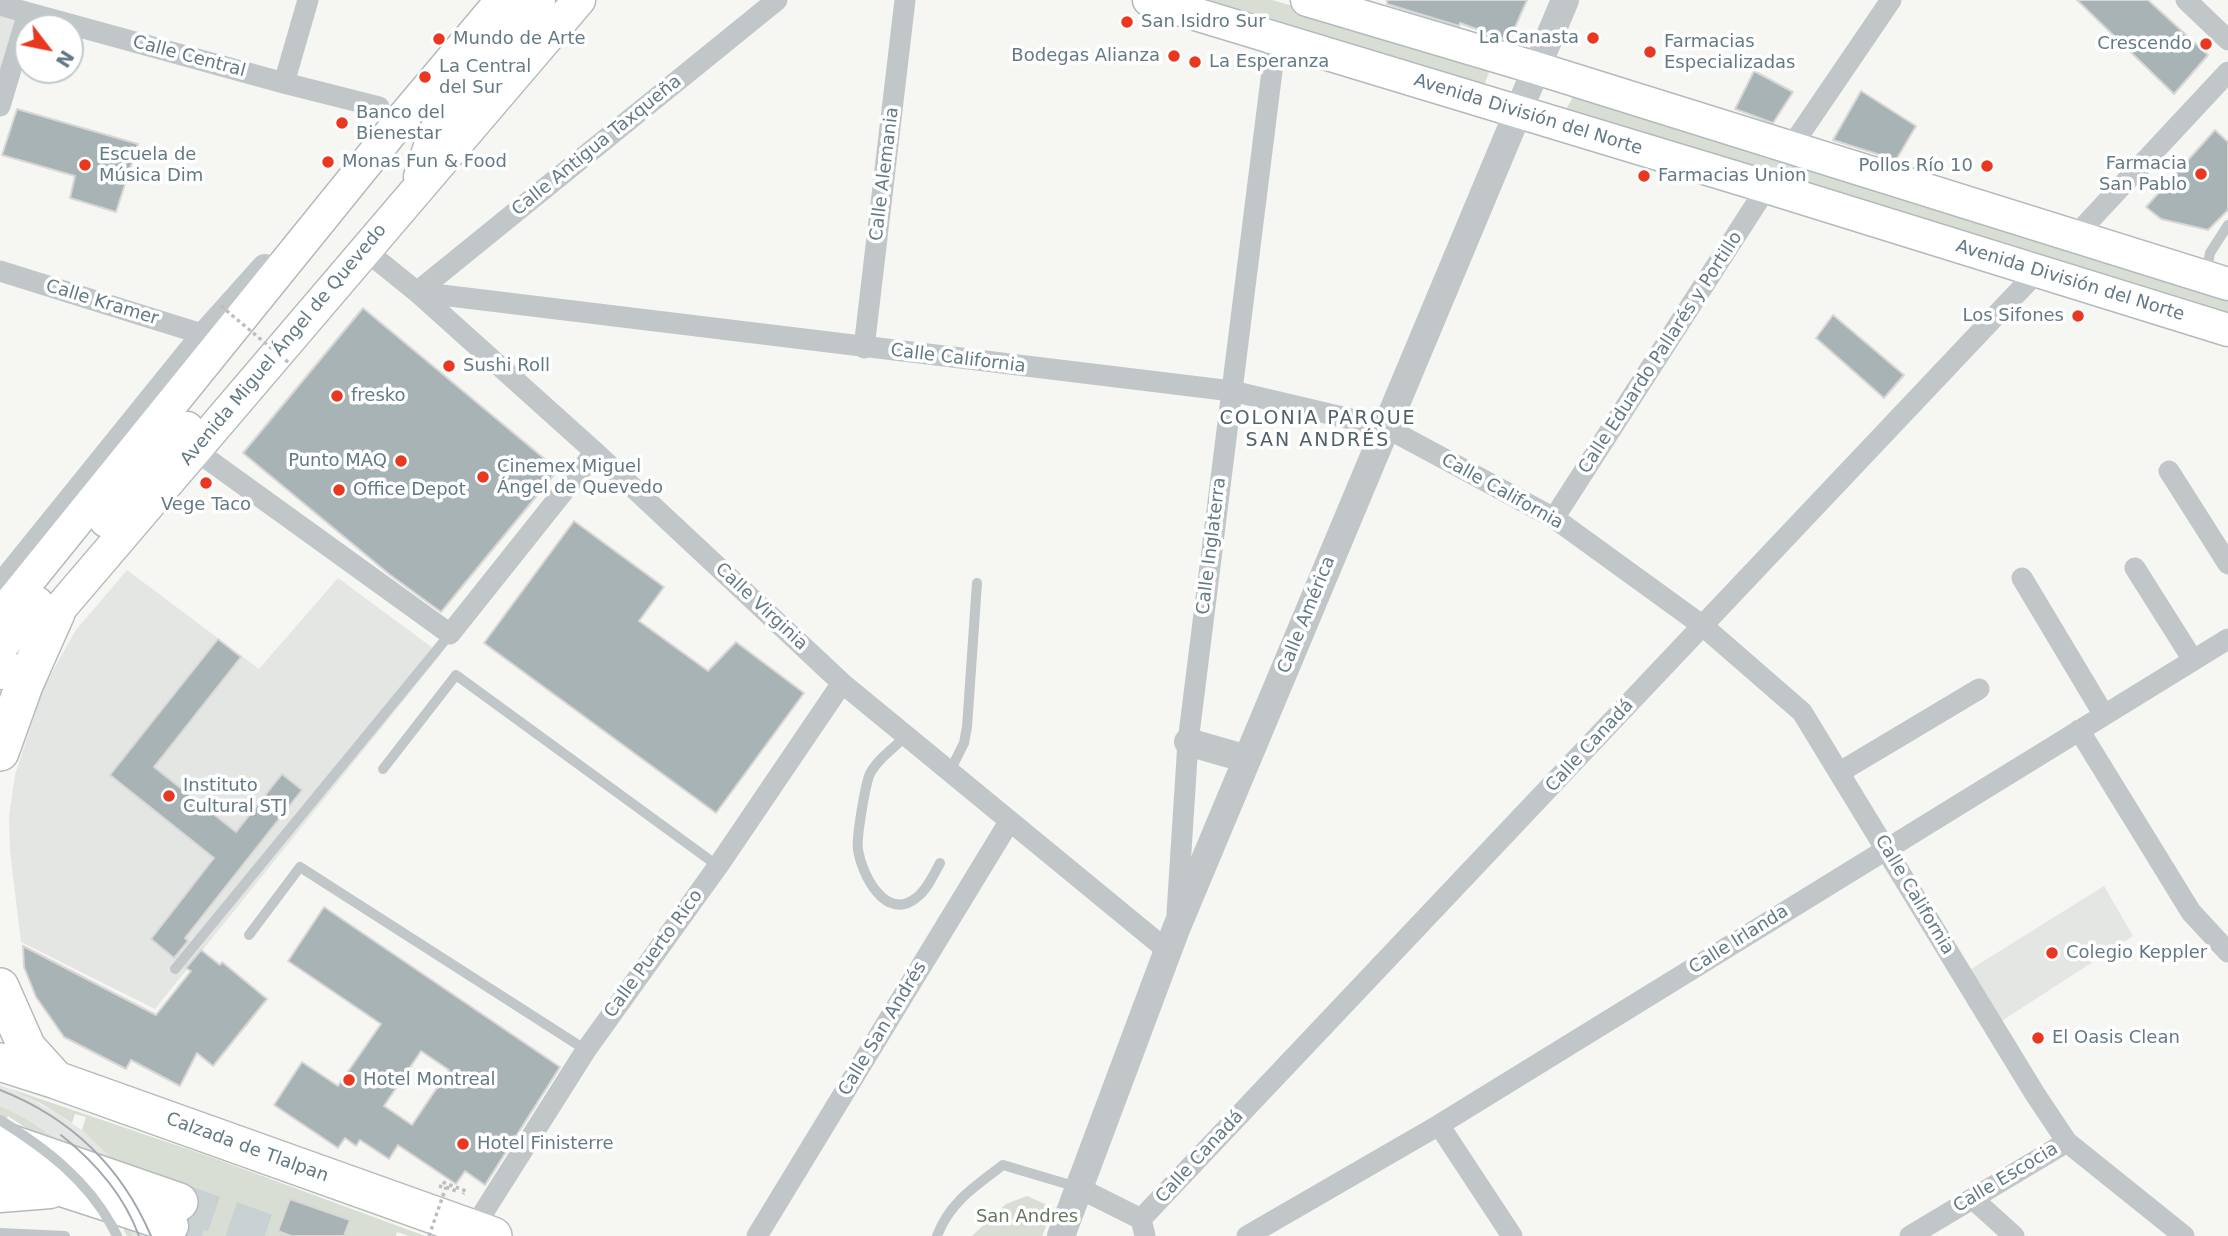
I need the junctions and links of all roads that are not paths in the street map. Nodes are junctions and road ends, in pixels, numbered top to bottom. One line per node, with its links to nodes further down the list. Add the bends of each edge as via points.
1 (308, 0): 18 (street)
2 (502, 0): 26 (main road)
3 (539, 0): 24 (main road, via 445,112)
4 (579, 0): 24 (main road, Avenida Miguel Ángel de Quevedo)
5 (777, 0): 32 (street, Calle Antigua Taxqueña)
6 (905, 0): 36 (street, Calle Alemania)
7 (1149, 0): 14 (main road, Avenida División del Norte)
8 (1307, 0): 16 (main road)
9 (1565, 0): 16 (street, Calle América)
10 (1891, 0): 22 (street)
11 (2186, 0): 15 (street)
12 (0, 5): 13 (street, Calle Central)
13 (28, 13): 18 (street, Calle Central); 19 (street)
14 (1276, 39): 21 (main road, Avenida División del Norte); 37 (street, Calle Inglaterra)
15 (2228, 40)
16 (1536, 68): 21 (street, Calle América); 22 (main road)
17 (2228, 72): 27 (street)
18 (284, 83): 20 (street, Calle Central)
19 (0, 106)
20 (379, 107)
21 (1518, 113): 23 (main road, Avenida División del Norte); 38 (street, Calle América)
22 (1791, 147): 27 (main road)
23 (1767, 187): 30 (main road, Avenida División del Norte); 42 (street, Calle Eduardo Pallarés y Portillo)
24 (415, 192): 28 (main road, Avenida Miguel Ángel de Quevedo)
25 (2228, 225): 31 (lane, via 2210,253)
26 (312, 232): 35 (street, via 280,253); 49 (main road)
27 (2076, 235): 31 (main road)
28 (365, 250): 32 (street, Calle Virginia); 33 (main road, Avenida Miguel Ángel de Quevedo)
29 (0, 271): 35 (street, Calle Kramer)
30 (2038, 271): 34 (main road, Avenida División del Norte); 50 (street, Calle Canadá)
31 (2217, 280)
32 (417, 292): 36 (street, Calle California); 40 (street, Calle Virginia)
33 (323, 300): 39 (main road, Avenida Miguel Ángel de Quevedo); 54 (main road, via 243,369 147,471)
34 (2228, 330)
35 (205, 335): 47 (street)
36 (864, 348): 37 (street, Calle California)
37 (1232, 391): 38 (street, Calle California); 61 (street, Calle Inglaterra)
38 (1385, 427): 42 (street, Calle California); 63 (street, Calle América)
39 (195, 450): 48 (main road, Avenida Miguel Ángel de Quevedo); 51 (street)
40 (595, 452): 51 (street); 55 (street, Calle Virginia)
41 (2169, 471): 43 (street)
42 (1554, 518): 50 (street, Calle California)
43 (2228, 564)
44 (2135, 568): 53 (street)
45 (2022, 578): 58 (street)
46 (977, 583): 66 (lane, via 967,727)
47 (0, 589)
48 (56, 613): 54 (main road, Avenida Miguel Ángel de Quevedo); 62 (highway)
49 (0, 616)
50 (1703, 626): 65 (street, Calle California, via 1802,712); 89 (street, Calle Canadá)
51 (450, 634): 74 (lane)
52 (2228, 639): 53 (street, Calle Irlanda)
53 (2193, 660): 58 (street, Calle Irlanda)
54 (5, 663): 57 (main road, Avenida Miguel Ángel de Quevedo)
55 (842, 683): 60 (street, Calle Virginia); 70 (street, Calle Puerto Rico)
56 (1979, 689): 65 (street)
57 (0, 698)
58 (2104, 715): 59 (street, Calle Irlanda)
59 (2080, 730): 68 (street, Calle Irlanda); 73 (street, via 2191,912)
60 (905, 736): 66 (street, Calle Virginia); 69 (lane, via 870,774 858,849 875,892 888,902 914,900)
61 (1188, 741): 63 (street); 72 (street, Calle Inglaterra)
62 (0, 752)
63 (1247, 759): 72 (street, Calle América)
64 (383, 769): 70 (lane, via 456,675)
65 (1840, 772): 68 (street, Calle California)
66 (949, 773): 67 (street, Calle Virginia)
67 (1009, 822): 72 (street, Calle Virginia); 94 (street, Calle San Andrés)
68 (1887, 849): 80 (street, Calle Irlanda); 82 (street, Calle California)
69 (940, 863)
70 (718, 866): 76 (street, Calle Puerto Rico)
71 (249, 935): 76 (lane, via 300,867)
72 (1172, 940): 84 (street, Calle América)
73 (2228, 952)
74 (176, 969)
75 (0, 987): 78 (highway, via 27,1048)
76 (586, 1050): 92 (street, Calle Puerto Rico)
77 (0, 1062): 78 (highway, Calzada de Tlalpan)
78 (56, 1080): 92 (highway, Calzada de Tlalpan)
79 (0, 1120): 90 (lane, bridge, via 75,1176)
80 (1439, 1125): 97 (street, Calle Irlanda); 98 (street)
81 (0, 1140): 88 (highway)
82 (2067, 1142): 87 (street, Calle Escocia); 101 (street, Calle California)
83 (0, 1170): 85 (main road)
84 (1080, 1189): 89 (street, Calle Canadá); 95 (lane, via 1003,1166 971,1189 944,1217); 96 (street, Calle América)
85 (66, 1191): 86 (main road); 88 (main road)
86 (0, 1196)
87 (1973, 1199): 99 (street, Calle Escocia); 100 (street)
88 (176, 1214)
89 (1143, 1227)
90 (115, 1231)
91 (0, 1233): 93 (lane)
92 (483, 1233)
93 (65, 1236)
94 (757, 1236)
95 (937, 1236)
96 (1061, 1236)
97 (1247, 1236)
98 (1512, 1236)
99 (1910, 1236)
100 (2014, 1236)
101 (2184, 1236)

